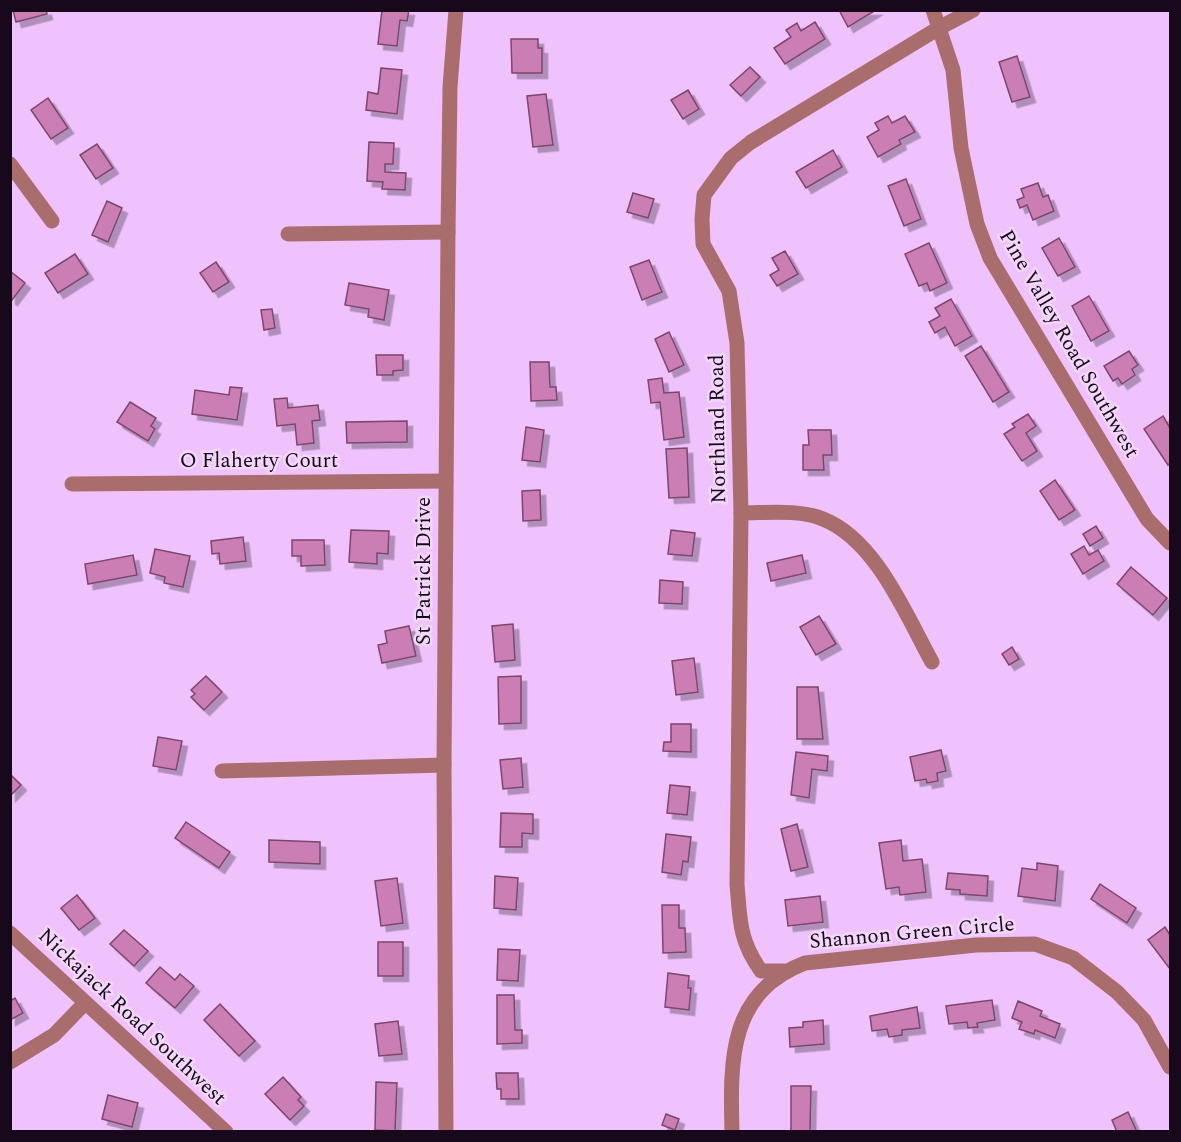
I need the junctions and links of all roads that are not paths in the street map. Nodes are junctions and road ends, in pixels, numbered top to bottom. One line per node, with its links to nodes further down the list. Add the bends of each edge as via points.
1 (456, 10): 7 (street, St Patrick Drive, via 450,87)
2 (933, 10): 4 (street, Pine Valley Road Southwest)
3 (973, 10): 4 (street, Northland Road)
4 (939, 28): 11 (street, Northland Road, via 751,142 731,158 704,195 703,244 729,291 737,343); 12 (street, Pine Valley Road Southwest, via 953,70 962,148 977,224 990,258 1147,519)
5 (10, 164): 6 (street)
6 (52, 221)
7 (448, 232): 8 (street); 9 (street, St Patrick Drive)
8 (288, 234)
9 (446, 481): 10 (street, O Flaherty Court); 14 (street, St Patrick Drive)
10 (72, 484)
11 (741, 513): 13 (street, via 791,513 822,518 849,532 865,548 890,586); 17 (street, Northland Road, via 737,884 740,923 747,951 761,970)
12 (1170, 543)
13 (933, 662)
14 (444, 765): 15 (street); 22 (street, St Patrick Drive)
15 (222, 771)
16 (10, 933): 18 (street, Nickajack Road Southwest)
17 (784, 971): 20 (street, Shannon Green Circle, via 805,963 976,945 1035,944 1073,958 1117,992 1144,1020); 23 (street, Shannon Green Circle, via 750,1002 741,1022 735,1050)
18 (86, 1003): 19 (street, via 54,1035); 21 (street, Nickajack Road Southwest)
19 (10, 1062)
20 (1170, 1067)
21 (226, 1131)
22 (446, 1131)
23 (732, 1131)

